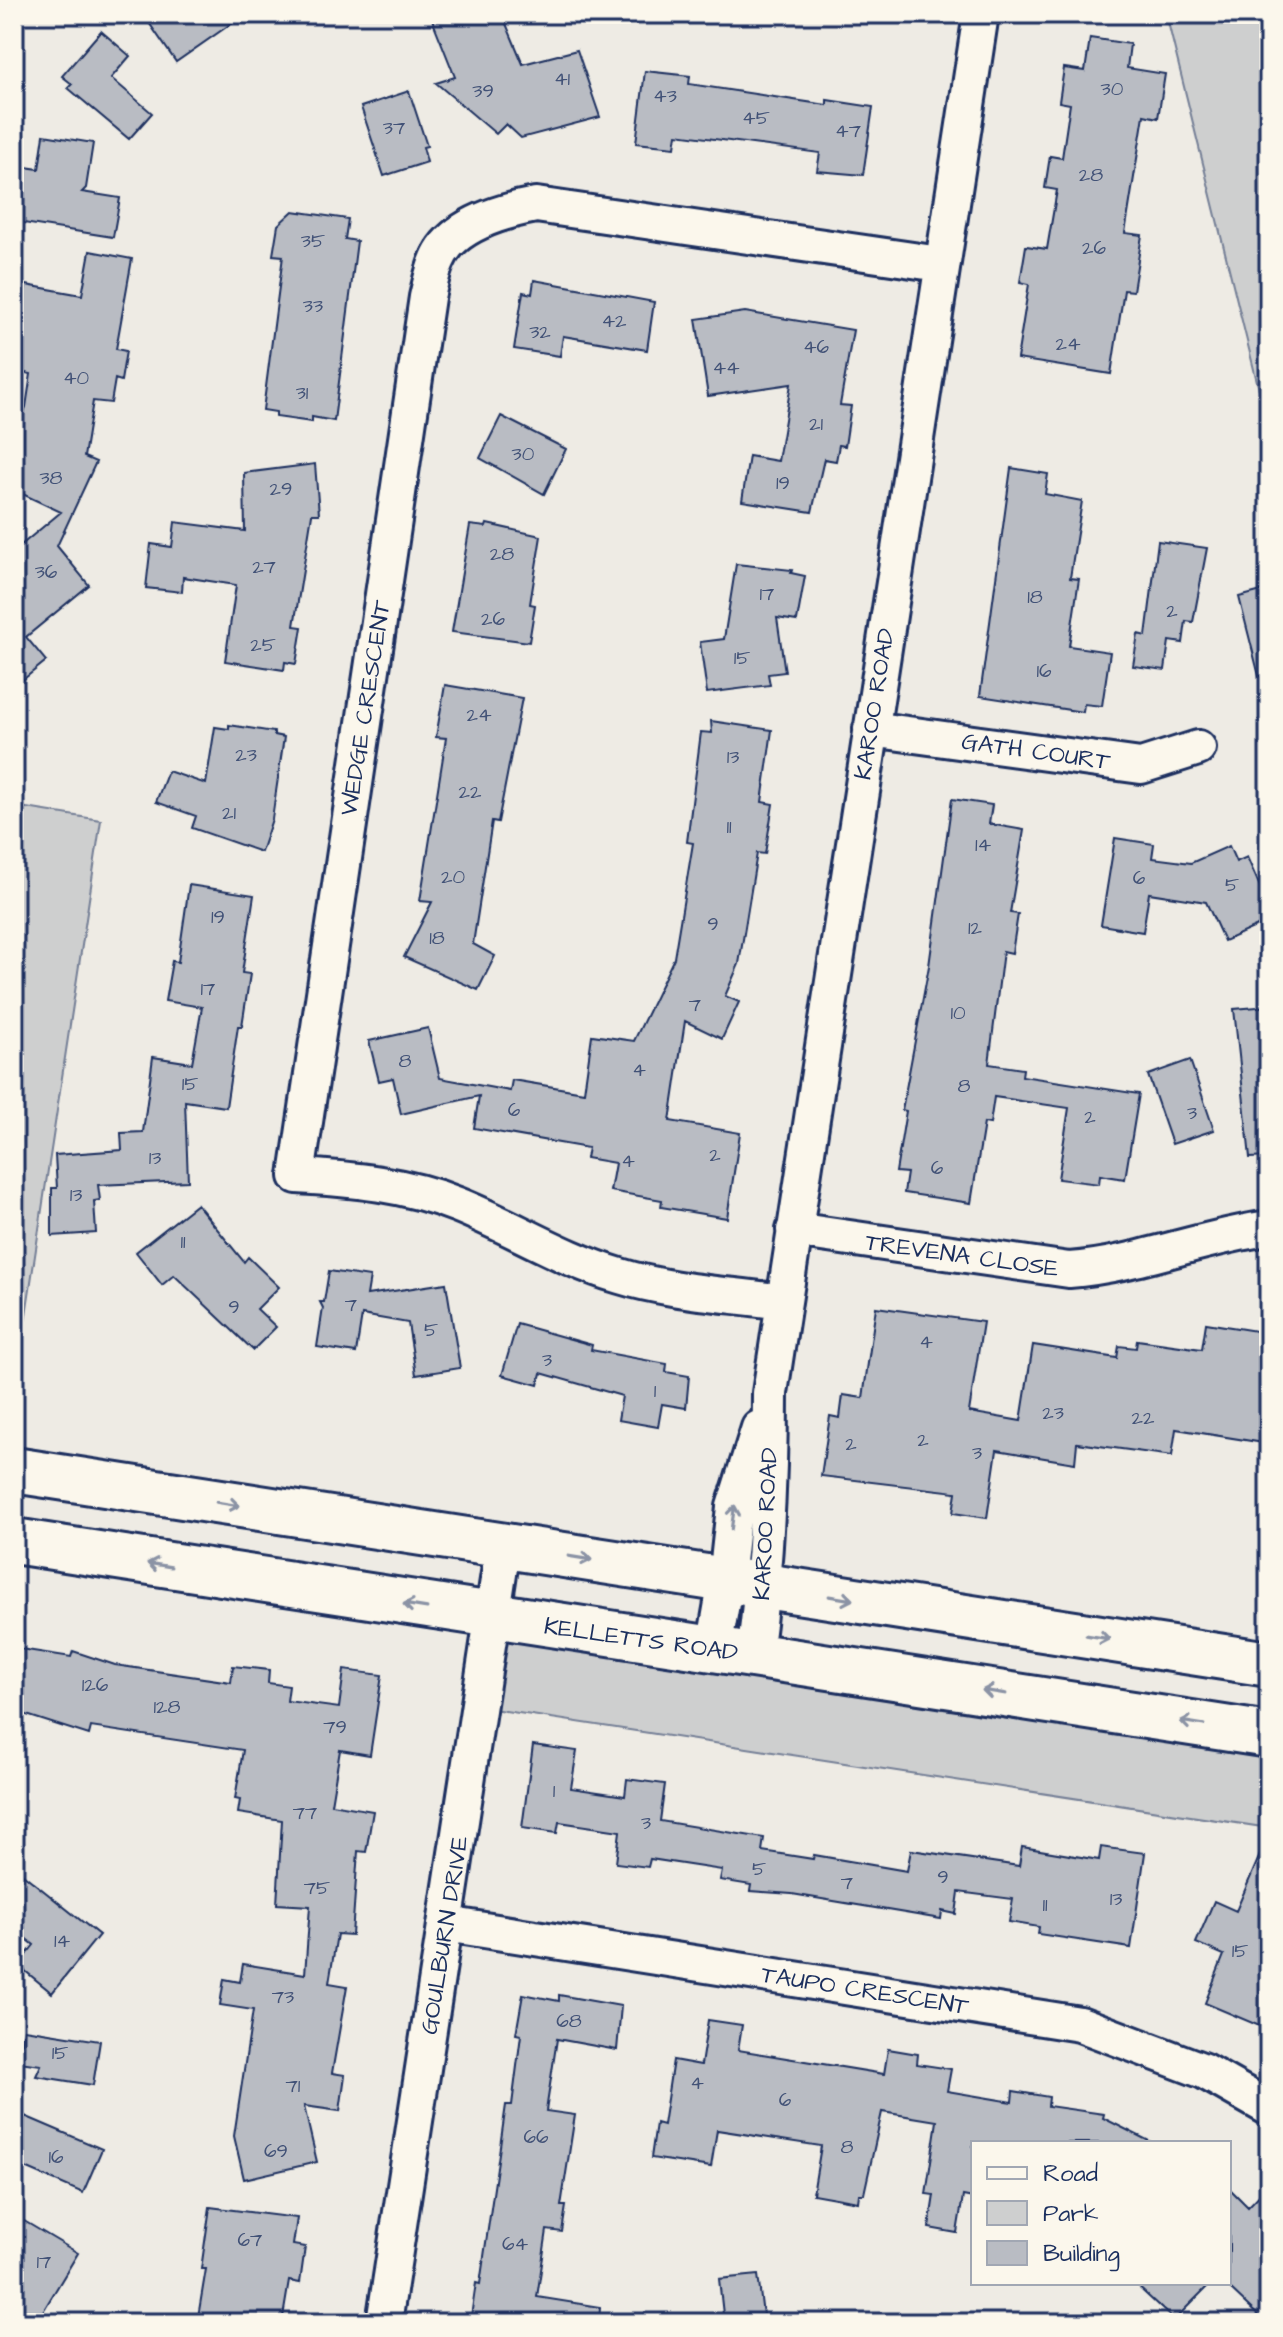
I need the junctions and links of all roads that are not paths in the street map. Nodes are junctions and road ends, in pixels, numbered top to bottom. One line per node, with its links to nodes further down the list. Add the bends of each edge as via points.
1 (981, 14): 2 (street, KAROO ROAD)
2 (940, 264): 3 (street, KAROO ROAD); 7 (street, WEDGE CRESCENT, via 536,205 495,213 464,231 438,258 427,297 297,1176 408,1189 456,1204 542,1247 623,1277)
3 (871, 729): 4 (street, GATH COURT, via 1141,766); 6 (street, KAROO ROAD)
4 (1198, 748)
5 (1269, 1228): 6 (street, TREVENA CLOSE, via 1230,1233 1100,1268 1069,1270)
6 (794, 1230): 7 (street, KAROO ROAD)
7 (782, 1302): 11 (street, KAROO ROAD, via 770,1393 734,1507)
8 (14, 1470): 10 (main road, one-way to 10)
9 (14, 1541): 12 (main road, KELLETTS ROAD, one-way to 9)
10 (503, 1547): 11 (main road, one-way to 11); 12 (street, GOULBURN DRIVE)
11 (745, 1583): 13 (street, KAROO ROAD); 14 (main road, one-way to 14)
12 (492, 1619): 13 (main road, KELLETTS ROAD); 16 (street, GOULBURN DRIVE)
13 (734, 1652): 15 (main road, KELLETTS ROAD, one-way to 13)
14 (1269, 1664)
15 (1269, 1735)
16 (446, 1924): 17 (street, TAUPO CRESCENT, via 1080,2024 1204,2071); 18 (street, GOULBURN DRIVE)
17 (1269, 2108)
18 (384, 2323)

